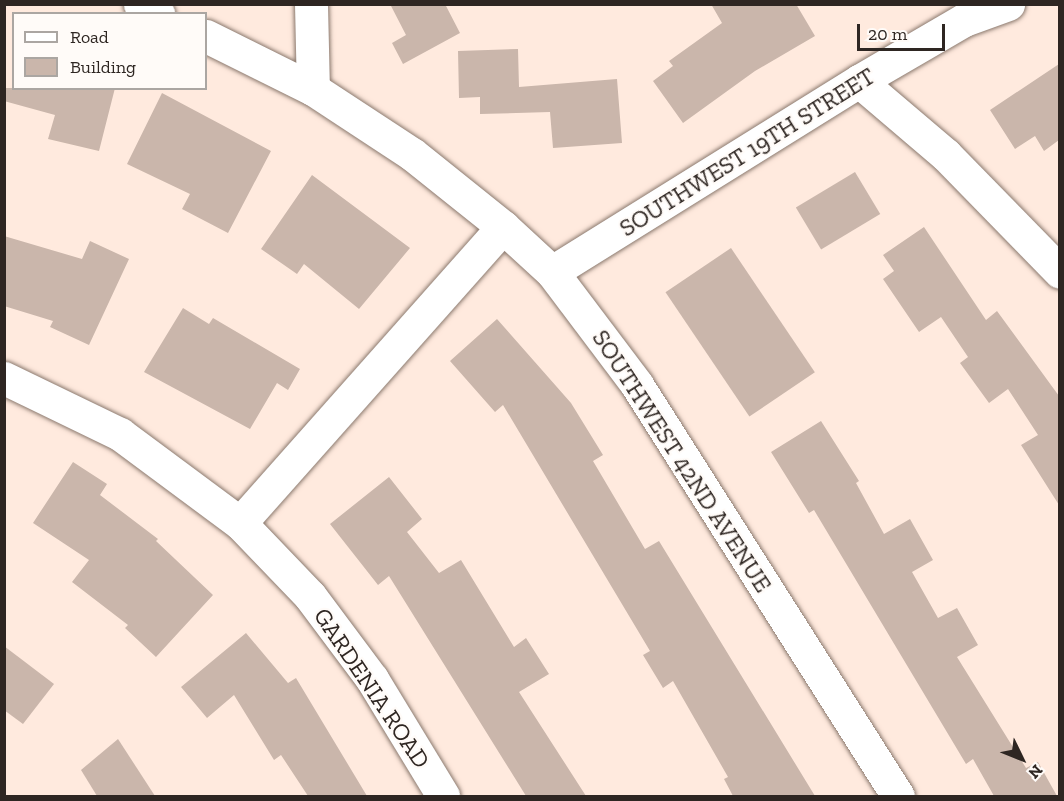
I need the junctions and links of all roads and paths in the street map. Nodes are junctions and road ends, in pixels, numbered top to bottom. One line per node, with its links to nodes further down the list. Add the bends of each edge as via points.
1 (140, 4): 4 (street)
2 (311, 4): 7 (street)
3 (1008, 4): 6 (street, SOUTHWEST 19TH STREET, via 964,20)
4 (154, 12)
5 (207, 36): 7 (street, SOUTHWEST 42ND AVENUE)
6 (859, 81): 9 (street, SOUTHWEST 19TH STREET); 10 (street, via 946,154)
7 (313, 89): 8 (street, SOUTHWEST 42ND AVENUE, via 412,154)
8 (503, 227): 9 (street, SOUTHWEST 42ND AVENUE); 12 (street)
9 (552, 272): 14 (street, SOUTHWEST 42ND AVENUE, via 637,385)
10 (1059, 272)
11 (4, 378): 12 (street, GARDENIA ROAD, via 120,434)
12 (240, 523): 13 (street, GARDENIA ROAD, via 310,596 345,642)
13 (443, 796)
14 (898, 796)

